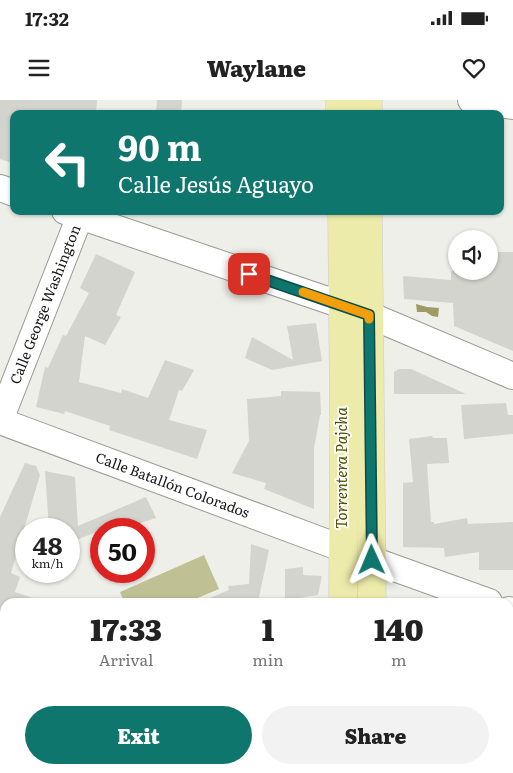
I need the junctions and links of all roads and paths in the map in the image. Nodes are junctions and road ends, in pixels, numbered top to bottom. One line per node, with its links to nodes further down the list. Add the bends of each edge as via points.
1 (471, 100): 2 (street)
2 (513, 106)
3 (73, 215): 10 (street, Calle George Washington)
4 (76, 215): 7 (street)
5 (342, 215): 7 (main road)
6 (368, 215): 8 (main road)
7 (342, 306): 8 (street); 11 (main road)
8 (369, 315): 9 (street); 12 (main road)
9 (513, 376)
10 (0, 421): 11 (street, Calle Batallón Colorados)
11 (344, 549): 13 (main road)
12 (372, 560): 14 (main road); 15 (street)
13 (343, 598)
14 (372, 598)
15 (478, 598)

